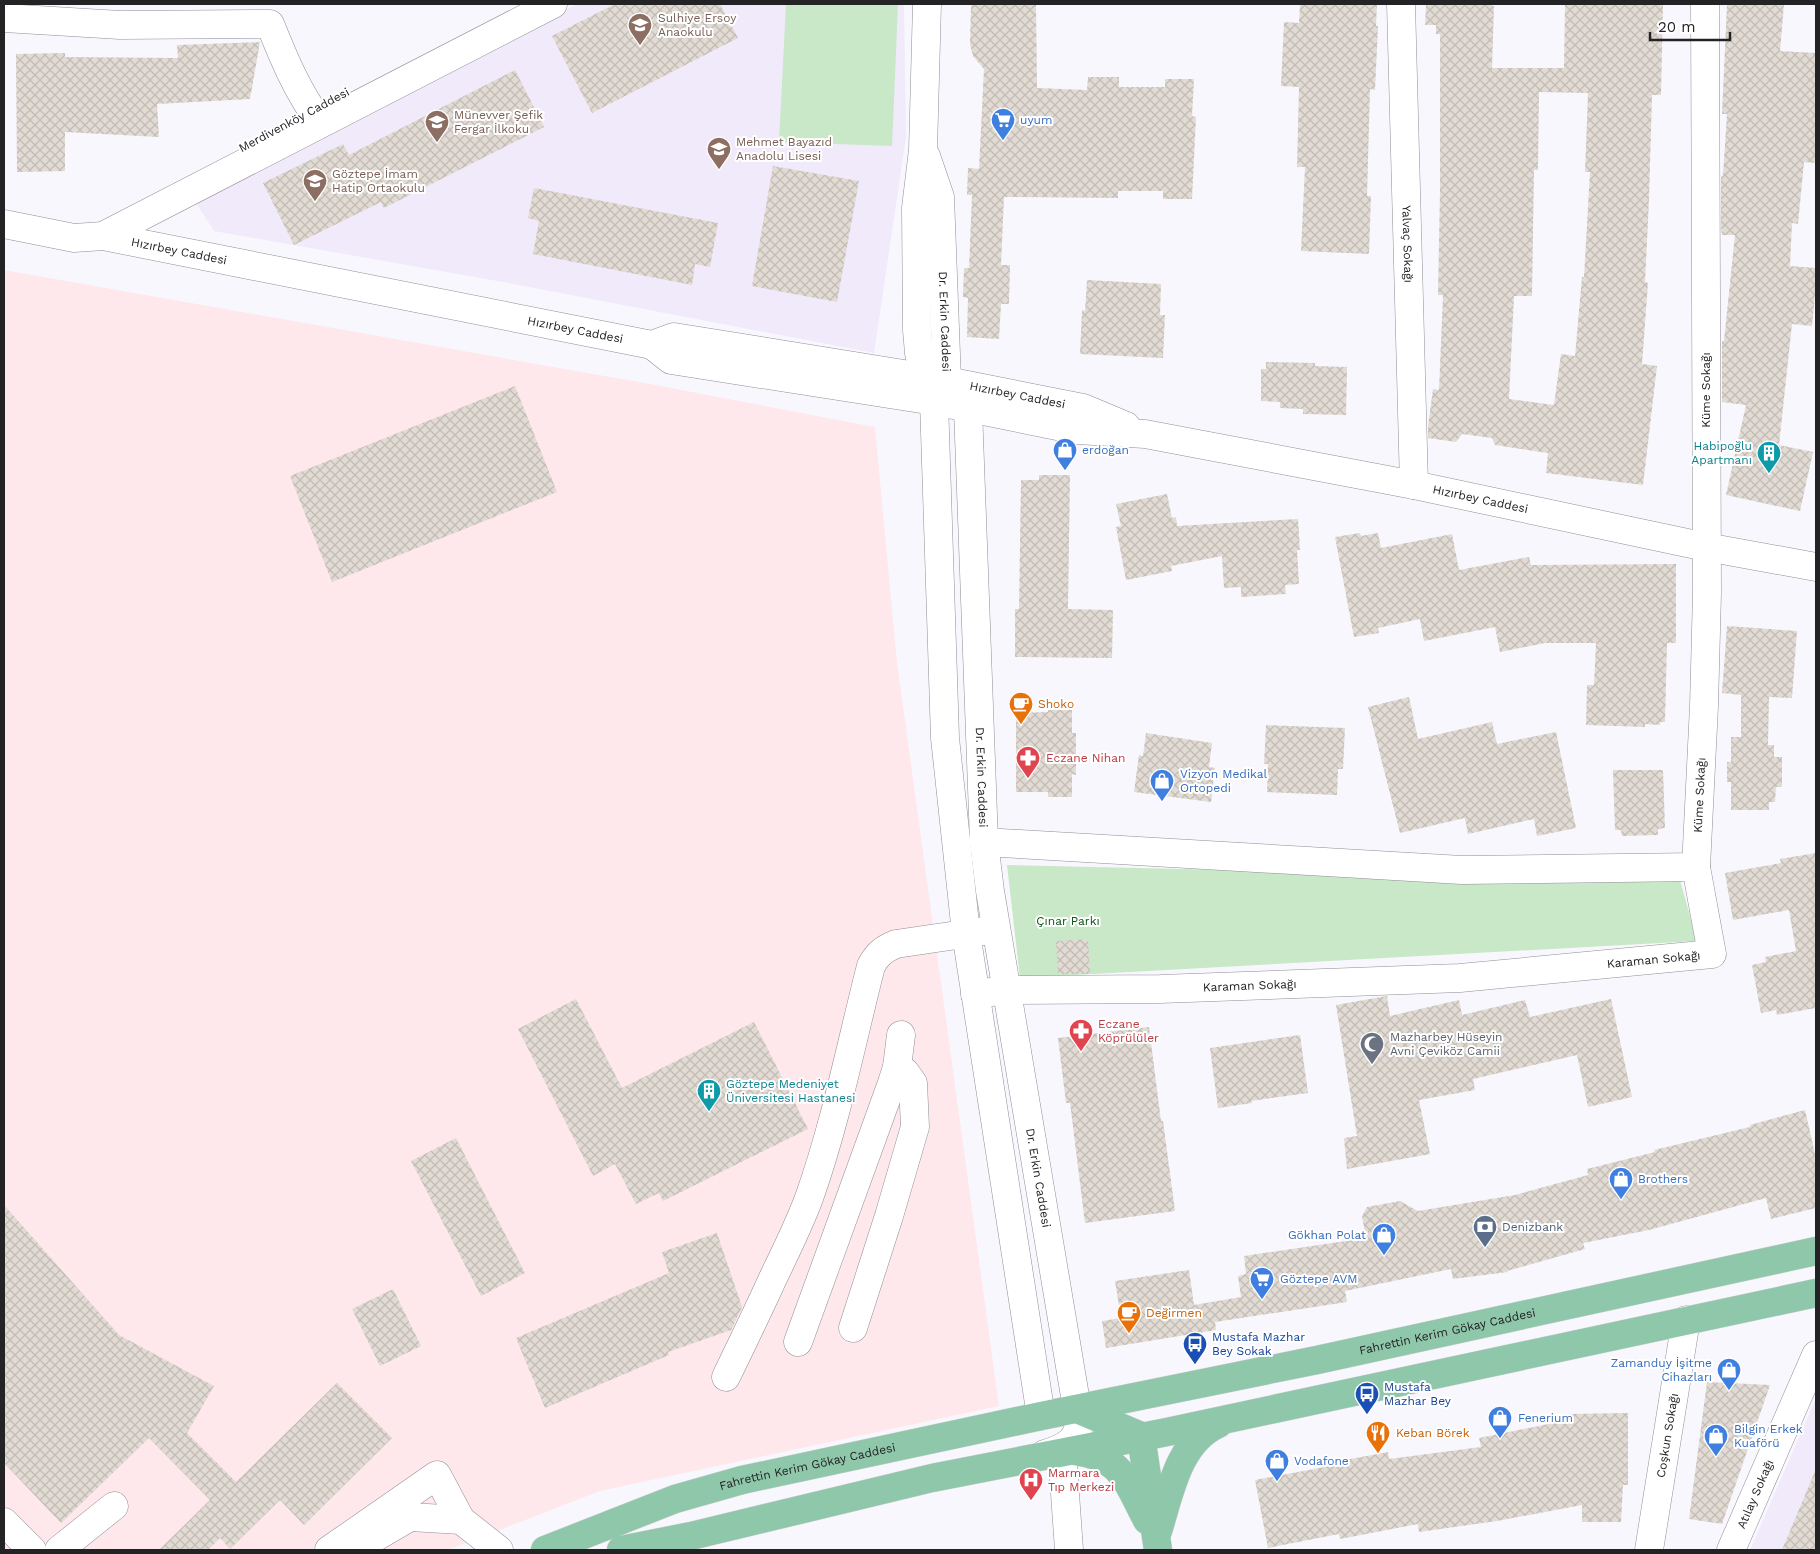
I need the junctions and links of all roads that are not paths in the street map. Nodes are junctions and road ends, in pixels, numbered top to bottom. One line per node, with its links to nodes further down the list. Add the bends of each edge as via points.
1 (515, 4): 7 (street, Merdivenköy Caddesi)
2 (553, 4): 7 (street)
3 (927, 4): 11 (street, Dr. Erkin Caddesi, via 923,150 916,208 917,330 919,353)
4 (1401, 4): 14 (street, Yalvaç Sokağı)
5 (1705, 4): 15 (street, Küme Sokağı)
6 (4, 18): 7 (street, via 120,25 270,24 286,65)
7 (316, 117): 9 (street); 10 (street, Merdivenköy Caddesi)
8 (4, 225): 10 (street, Hızırbey Caddesi)
9 (103, 236): 10 (street, Hızırbey Caddesi); 11 (street, Hızırbey Caddesi, via 663,341)
10 (74, 238)
11 (935, 387): 12 (street, Hızırbey Caddesi); 13 (street, Hızırbey Caddesi, via 1083,408); 20 (street, Dr. Erkin Caddesi, via 945,738)
12 (968, 409): 13 (street, Hızırbey Caddesi, via 1077,430); 17 (street, Dr. Erkin Caddesi)
13 (1145, 434): 14 (street, Hızırbey Caddesi)
14 (1414, 485): 15 (street, Hızırbey Caddesi)
15 (1706, 547): 16 (street, Hızırbey Caddesi); 18 (street, Küme Sokağı, via 1704,706)
16 (1816, 567)
17 (984, 842): 18 (street, via 1462,870); 19 (street, Dr. Erkin Caddesi)
18 (1696, 867): 21 (street, Karaman Sokağı, via 1712,954 1460,978 1160,989)
19 (996, 930): 20 (street); 21 (street, Dr. Erkin Caddesi)
20 (966, 933): 22 (street, Dr. Erkin Caddesi); 25 (street, via 896,944 874,960)
21 (1007, 990): 22 (street, Karaman Sokağı); 34 (street, Dr. Erkin Caddesi)
22 (975, 994): 35 (street, Dr. Erkin Caddesi)
23 (900, 1035): 24 (street)
24 (896, 1067): 26 (street); 30 (street, via 905,1072 913,1083 915,1126)
25 (824, 1153): 26 (street); 33 (street, via 789,1246)
26 (865, 1161): 31 (street)
27 (1816, 1251): 34 (main road, Fahrettin Kerim Gökay Caddesi)
28 (1816, 1293): 29 (main road)
29 (1686, 1320): 36 (main road); 52 (street, Coşkun Sokağı)
30 (853, 1328)
31 (798, 1342)
32 (1816, 1355): 53 (street, Atılay Sokağı)
33 (726, 1377)
34 (1077, 1409): 35 (main road, Fahrettin Kerim Gökay Caddesi); 37 (main road); 38 (street, via 1079,1427 1076,1437)
35 (1041, 1416): 49 (main road, Fahrettin Kerim Gökay Caddesi, via 723,1485 644,1510)
36 (1230, 1418): 37 (main road); 43 (main road, via 1200,1435 1188,1449 1177,1473)
37 (1141, 1436): 38 (main road); 43 (main road)
38 (1053, 1453): 42 (main road, via 925,1479); 43 (main road, via 1094,1454 1113,1464 1121,1472); 51 (street)
39 (114, 1506): 45 (street)
40 (460, 1520): 46 (street, via 437,1475); 47 (street, via 410,1517 368,1541); 48 (street)
41 (4, 1522): 44 (street)
42 (692, 1543): 50 (main road)
43 (1157, 1544)
44 (32, 1550)
45 (59, 1550)
46 (329, 1550)
47 (363, 1550)
48 (499, 1550)
49 (544, 1550)
50 (621, 1550)
51 (1070, 1550)
52 (1648, 1550)
53 (1730, 1550)

